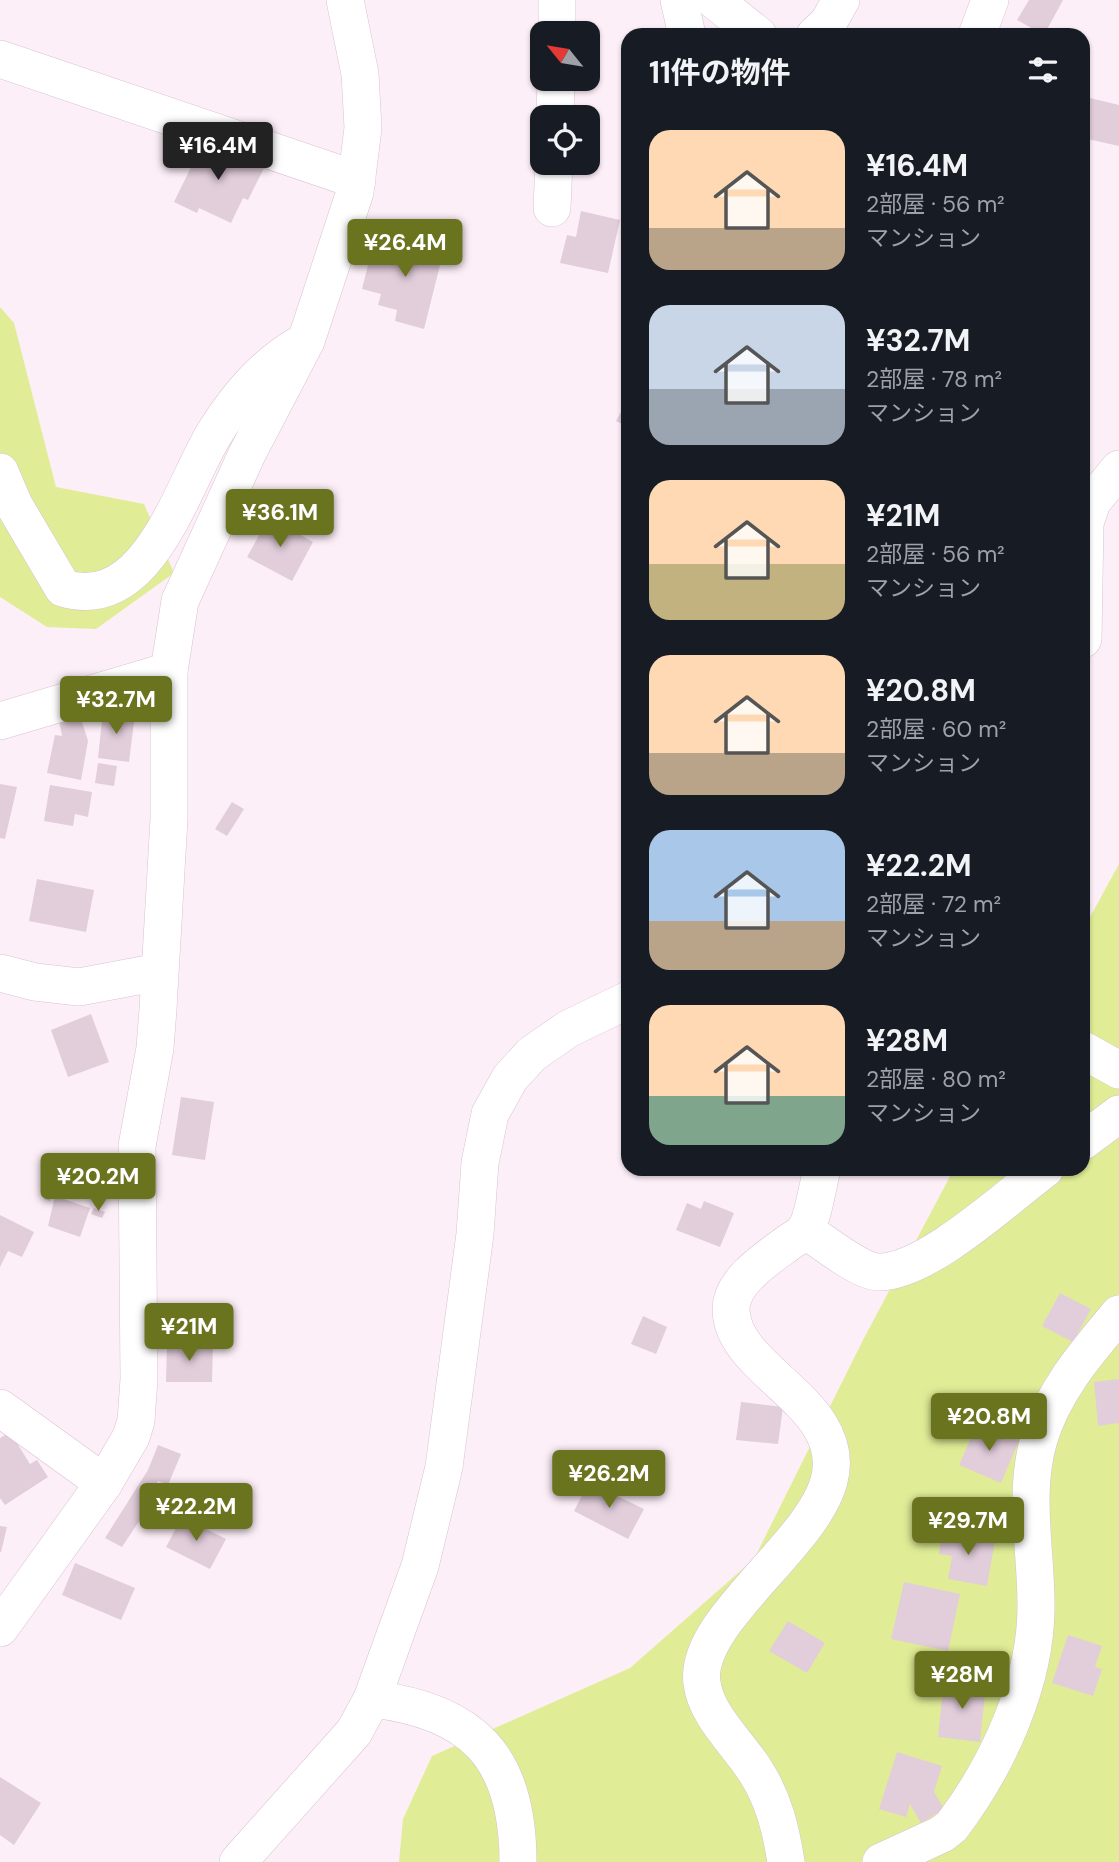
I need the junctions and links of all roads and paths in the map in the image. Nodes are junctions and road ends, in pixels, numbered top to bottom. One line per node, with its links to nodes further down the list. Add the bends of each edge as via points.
1 (345, 0): 14 (street, via 360,74 363,128)
2 (557, 0): 7 (street)
3 (679, 0): 8 (street)
4 (714, 0): 9 (street)
5 (841, 0): 10 (street)
6 (990, 0): 11 (street)
7 (557, 21)
8 (685, 28)
9 (749, 28)
10 (823, 28)
11 (980, 28)
12 (0, 59): 14 (street)
13 (553, 175): 15 (street)
14 (357, 180): 16 (street)
15 (552, 208)
16 (306, 341): 18 (street, via 274,360 250,385 215,433 144,563 97,591 63,588); 20 (street, via 247,454 180,601)
17 (1119, 469): 19 (street)
18 (0, 472)
19 (1090, 508)
20 (169, 671): 21 (street); 22 (street, via 169,819)
21 (0, 721)
22 (159, 972): 23 (street, via 79,987); 34 (street, via 155,1048 136,1146 136,1421)
23 (0, 973)
24 (621, 1003): 36 (street, via 568,1029 532,1054 510,1079 490,1114 480,1163 444,1467 420,1566)
25 (1090, 1054): 26 (street)
26 (1119, 1070)
27 (1119, 1114): 28 (street)
28 (1090, 1135)
29 (820, 1176): 31 (street)
30 (1036, 1176): 31 (street, via 939,1252 914,1264 878,1272)
31 (805, 1230): 39 (street, via 768,1258 736,1291 732,1324 817,1422 831,1456 829,1482 794,1544 714,1637 701,1667 707,1701 758,1774 778,1816)
32 (1119, 1314): 40 (street, via 1051,1405 1038,1442 1030,1503 1036,1606 1032,1648 1000,1748 953,1826)
33 (0, 1408): 34 (street)
34 (104, 1483): 35 (street)
35 (0, 1628)
36 (372, 1699): 37 (street, via 355,1732); 38 (street, via 428,1709 467,1728 481,1741 509,1798)
37 (238, 1862)
38 (518, 1862)
39 (786, 1862)
40 (881, 1862)

